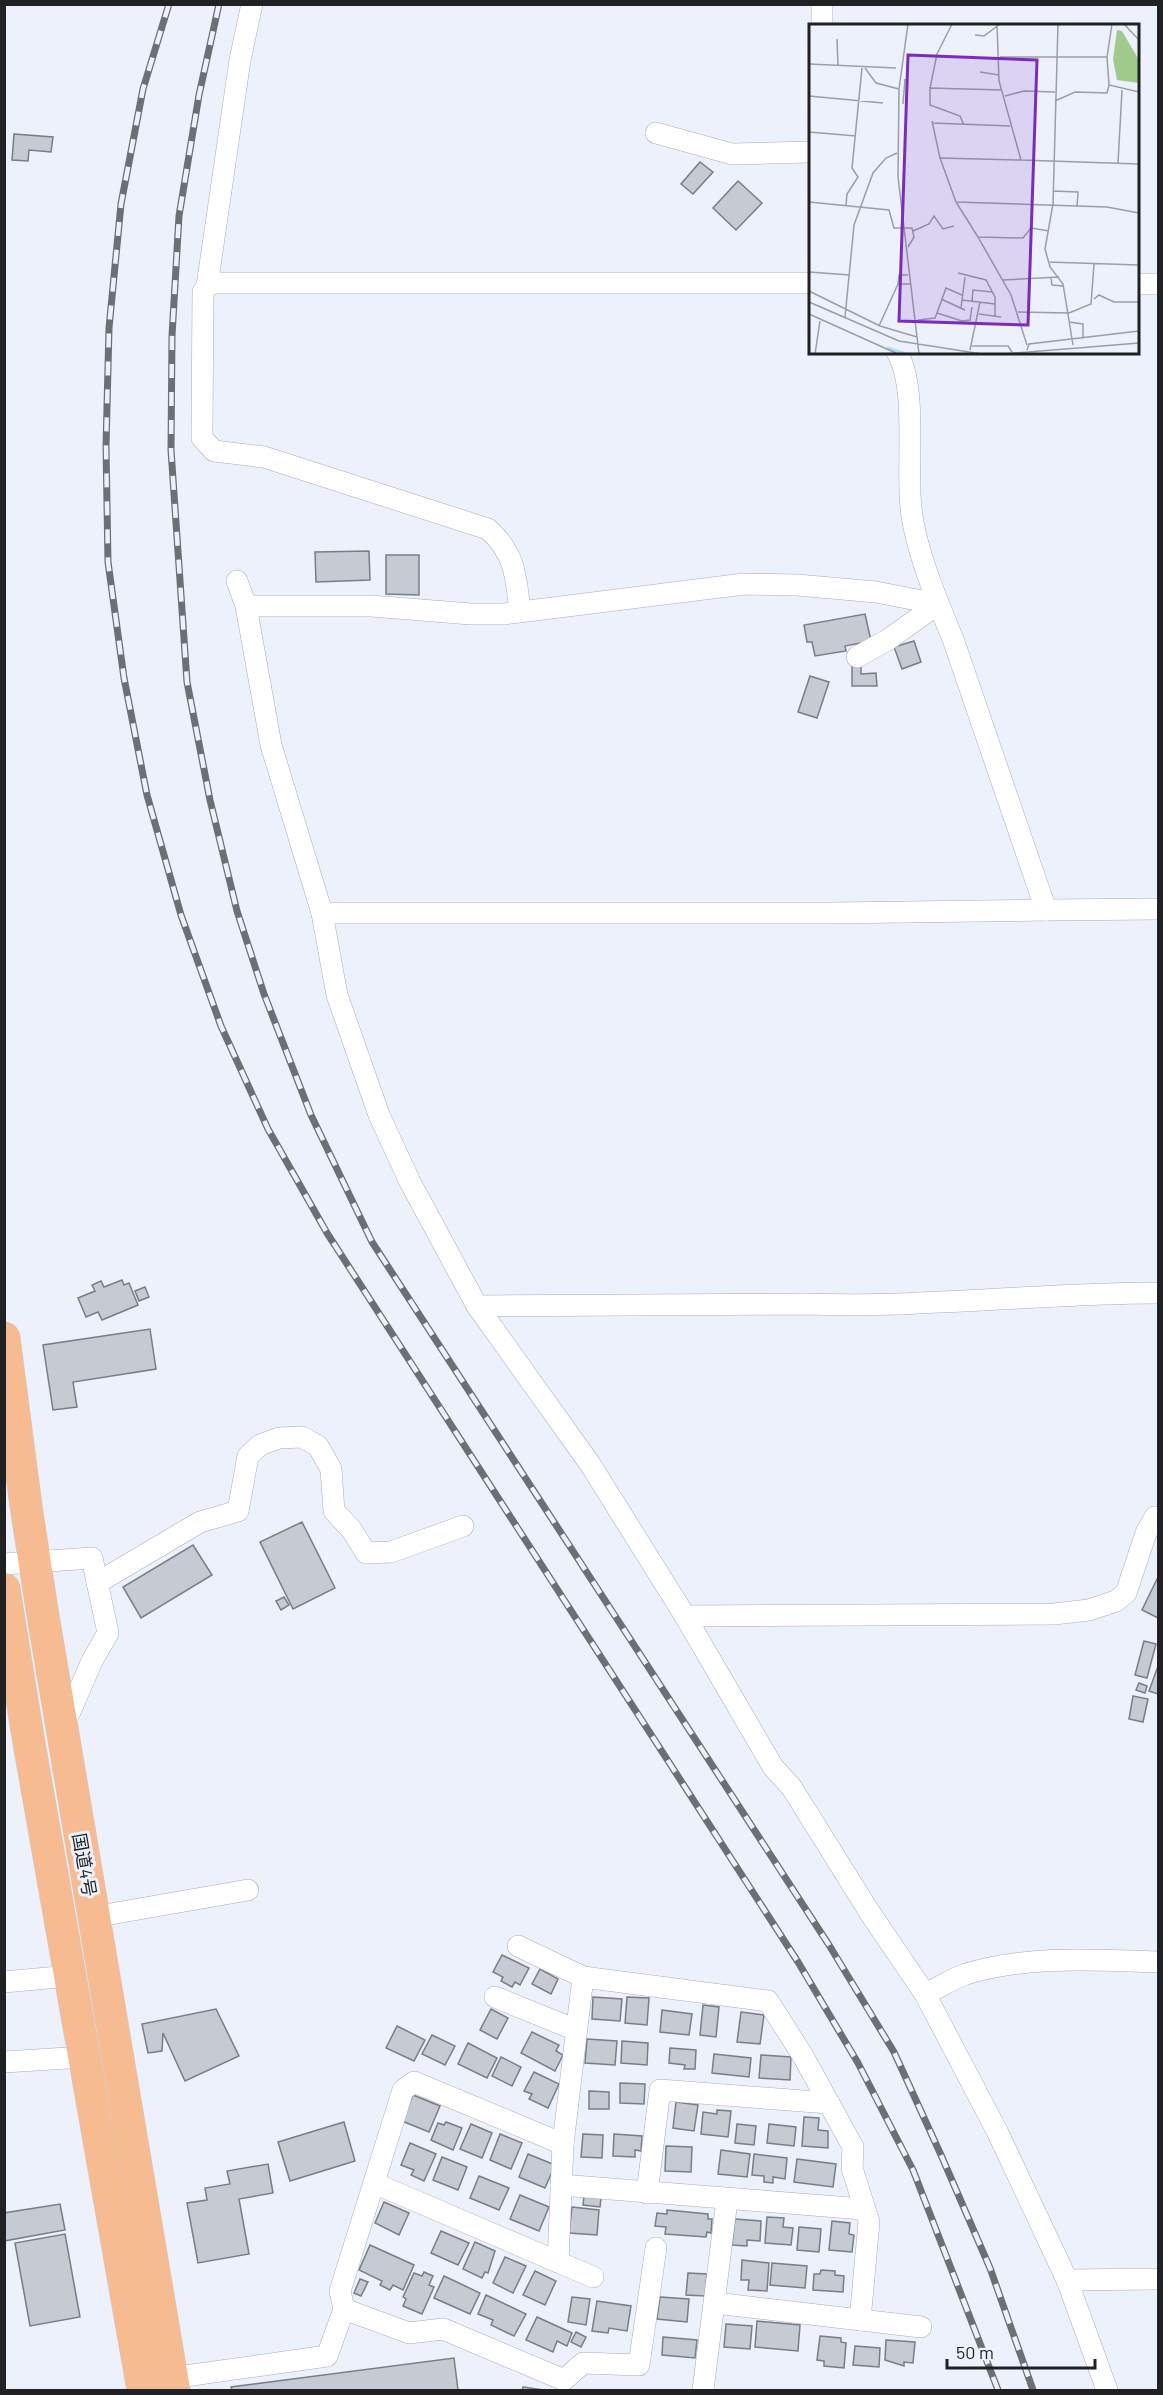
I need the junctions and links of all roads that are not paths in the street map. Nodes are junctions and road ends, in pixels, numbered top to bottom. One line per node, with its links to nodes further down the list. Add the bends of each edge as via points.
1 (252, 4): 9 (street, via 238,71)
2 (822, 4): 3 (street)
3 (822, 24)
4 (656, 133): 5 (street, via 732,154)
5 (809, 152)
6 (809, 283): 9 (street)
7 (1139, 284): 8 (street)
8 (1158, 284)
9 (207, 286): 14 (street, via 203,292 202,438 208,445 214,451 264,457 488,529 512,559)
10 (898, 354): 12 (street, via 908,390 911,510)
11 (237, 581): 13 (street)
12 (938, 604): 14 (street, via 876,592 765,584); 15 (street); 17 (street)
13 (246, 606): 14 (street, via 370,606 471,614); 18 (street, via 271,745)
14 (520, 611)
15 (857, 657)
16 (1158, 909): 17 (street)
17 (1046, 910): 18 (street, via 833,914)
18 (322, 913): 20 (street, via 337,994 379,1115 410,1182)
19 (1158, 1293): 20 (street, via 859,1306)
20 (477, 1306): 28 (street, via 590,1464)
21 (4, 1338): 24 (highway, 国道4号)
22 (1158, 1517): 28 (street, via 1146,1533 1126,1593 1116,1601 1089,1610 1054,1614)
23 (463, 1526): 26 (street, via 391,1552 366,1553 334,1511 331,1469 318,1446 302,1437 279,1438 260,1445 248,1456 238,1512 200,1522)
24 (36, 1562): 25 (street); 26 (street, via 92,1557); 29 (highway, 国道4号)
25 (4, 1564)
26 (97, 1583): 29 (street, via 108,1633)
27 (4, 1589): 34 (highway, 国道4号)
28 (685, 1616): 37 (street, via 773,1767 792,1788)
29 (62, 1731): 31 (highway, 国道4号)
30 (248, 1890): 31 (street)
31 (93, 1917): 58 (highway, 国道4号)
32 (518, 1946): 35 (street)
33 (1158, 1962): 37 (street, via 1008,1964 964,1975)
34 (69, 1976): 36 (street); 40 (highway, 国道4号)
35 (583, 1977): 39 (street); 42 (street, via 768,2001)
36 (4, 1982)
37 (925, 1994): 53 (street)
38 (495, 1997): 39 (street)
39 (576, 2030): 43 (street)
40 (84, 2057): 41 (street); 60 (highway, 国道4号)
41 (4, 2062)
42 (829, 2103): 46 (street, via 660,2091); 48 (street, via 853,2147 852,2168)
43 (563, 2144): 44 (street, via 414,2082 404,2090); 45 (street)
44 (374, 2183): 50 (street); 55 (street, via 340,2291)
45 (561, 2185): 46 (street); 50 (street)
46 (647, 2193): 47 (street)
47 (727, 2200): 48 (street); 54 (street)
48 (863, 2209): 56 (street, via 869,2222)
49 (656, 2248): 59 (street, via 639,2366 583,2363)
50 (558, 2262): 51 (street)
51 (593, 2277)
52 (1158, 2279): 53 (street)
53 (1067, 2280): 62 (street)
54 (715, 2303): 56 (street); 61 (street)
55 (344, 2309): 58 (street, via 327,2356); 59 (street, via 409,2332 443,2329)
56 (860, 2320): 57 (street)
57 (921, 2327)
58 (173, 2384)
59 (566, 2385)
60 (143, 2391)
61 (703, 2391)
62 (1107, 2391)

